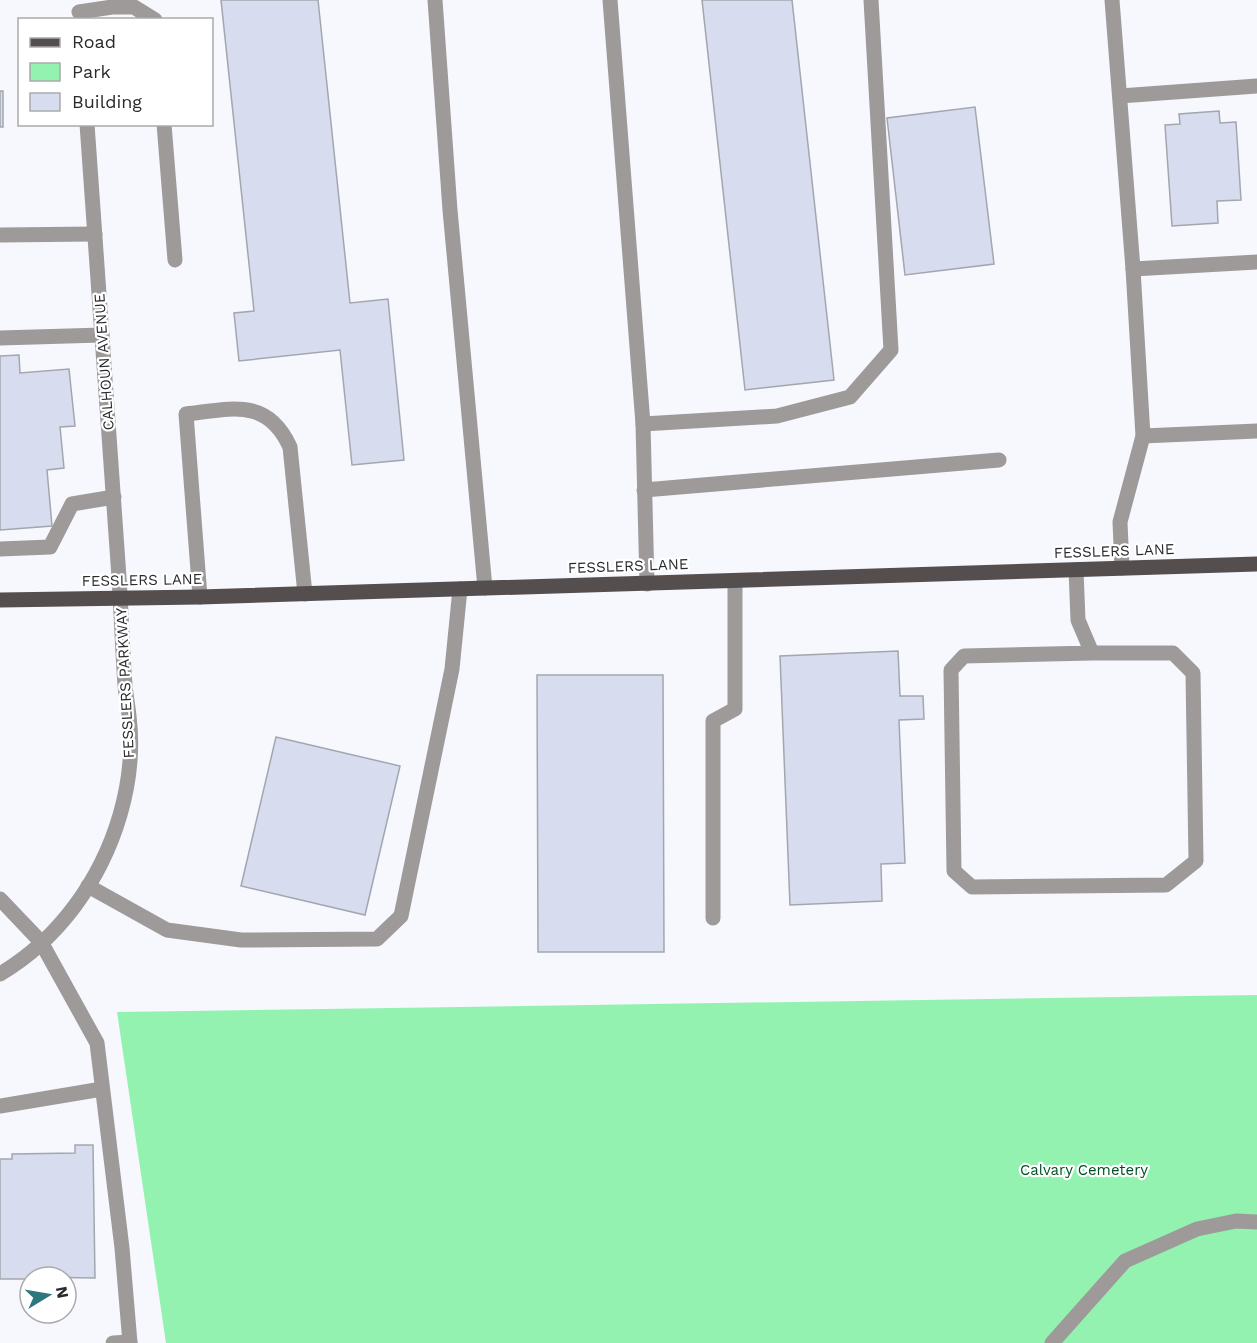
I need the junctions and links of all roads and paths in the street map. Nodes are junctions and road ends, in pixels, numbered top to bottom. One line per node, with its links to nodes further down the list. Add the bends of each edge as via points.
1 (435, 0): 30 (street)
2 (610, 0): 18 (street)
3 (871, 0): 18 (street, via 891,350 850,397 777,416)
4 (1112, 0): 8 (street)
5 (79, 10): 6 (street, via 134,7)
6 (152, 18)
7 (1257, 86): 8 (street)
8 (1120, 96): 15 (street)
9 (87, 126): 11 (street, CALHOUN AVENUE)
10 (164, 126): 13 (street)
11 (95, 234): 12 (street); 16 (street, CALHOUN AVENUE)
12 (0, 235)
13 (175, 261)
14 (1257, 262): 15 (street)
15 (1133, 270): 20 (street)
16 (102, 335): 17 (street); 23 (street, CALHOUN AVENUE)
17 (0, 338)
18 (643, 423): 22 (street)
19 (1257, 431): 20 (street)
20 (1143, 435): 26 (street, via 1120,522)
21 (999, 460): 22 (street)
22 (644, 490): 29 (street)
23 (114, 497): 24 (street, via 72,504 50,547); 35 (street, CALHOUN AVENUE)
24 (0, 549)
25 (1257, 564): 26 (main road, FESSLERS LANE)
26 (1122, 568): 27 (main road, FESSLERS LANE)
27 (1076, 570): 28 (main road, FESSLERS LANE); 36 (street, via 1078,620)
28 (735, 581): 29 (main road, FESSLERS LANE); 39 (street, via 735,709 713,721)
29 (647, 584): 30 (main road, FESSLERS LANE)
30 (485, 588): 31 (main road, FESSLERS LANE)
31 (460, 589): 32 (main road, FESSLERS LANE); 37 (street, via 452,669 401,916 377,939 241,940 167,930)
32 (305, 594): 33 (main road, FESSLERS LANE); 33 (street, via 290,447 285,435 265,415 235,410 186,414)
33 (200, 597): 35 (main road, FESSLERS LANE)
34 (0, 600): 35 (main road, FESSLERS LANE)
35 (121, 600): 37 (street, FESSLERS PARKWAY, via 130,718 127,782 110,844)
36 (1092, 653): 36 (street, via 1173,653 1193,673 1196,861 1166,885 972,887 954,872 951,670 964,656)
37 (88, 886): 40 (street, FESSLERS PARKWAY)
38 (0, 899): 40 (street)
39 (713, 918)
40 (41, 942): 41 (street, FESSLERS PARKWAY); 42 (street, via 97,1043)
41 (0, 974)
42 (102, 1089): 43 (street); 46 (street)
43 (0, 1106)
44 (1257, 1222): 47 (street, via 1236,1221 1197,1229 1125,1261)
45 (113, 1343): 46 (street)
46 (130, 1343)
47 (1052, 1343)

